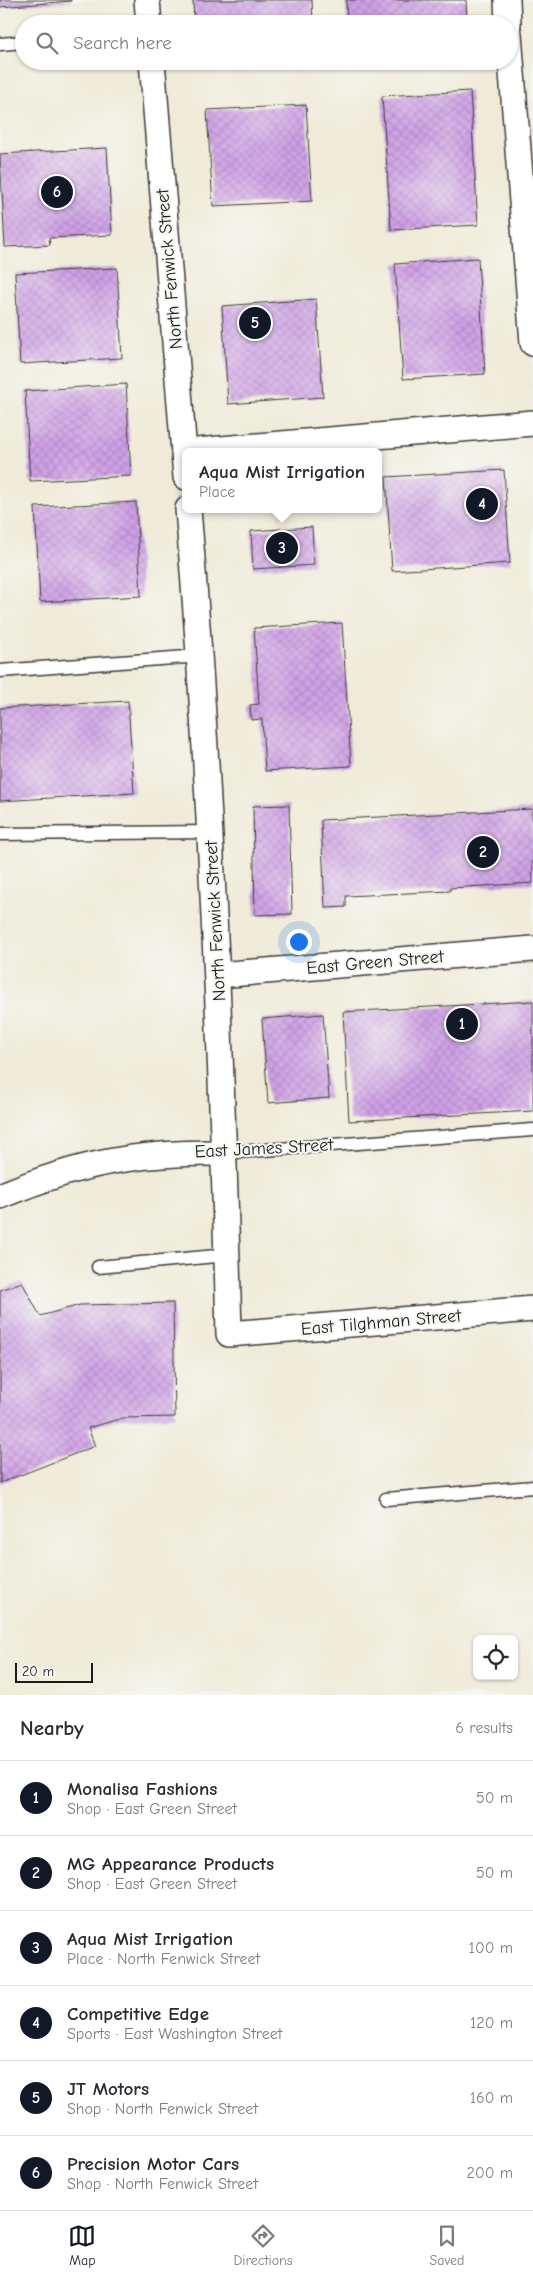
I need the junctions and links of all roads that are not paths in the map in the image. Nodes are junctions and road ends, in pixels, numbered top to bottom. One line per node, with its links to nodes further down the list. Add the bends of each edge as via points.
1 (147, 0): 3 (street)
2 (507, 0): 4 (street)
3 (148, 15)
4 (508, 15)
5 (15, 43): 6 (lane)
6 (0, 44)
7 (153, 70): 12 (street, North Fenwick Street)
8 (512, 70): 9 (street)
9 (529, 248): 10 (street)
10 (533, 343)
11 (533, 423): 13 (street)
12 (184, 448)
13 (232, 448)
14 (188, 513): 15 (street, North Fenwick Street)
15 (200, 656): 16 (lane); 17 (street, North Fenwick Street)
16 (0, 671)
17 (211, 832): 18 (lane); 20 (street, North Fenwick Street)
18 (0, 834)
19 (533, 949): 20 (street, East Green Street)
20 (218, 975): 22 (street, North Fenwick Street)
21 (533, 1130): 22 (lane, East James Street)
22 (224, 1153): 23 (street, East James Street, via 178,1152 122,1158 41,1179); 24 (street, North Fenwick Street)
23 (0, 1196)
24 (227, 1255): 25 (lane); 27 (street, North Fenwick Street)
25 (98, 1267)
26 (533, 1309): 27 (street, East Tilghman Street)
27 (229, 1334)
28 (533, 1487): 29 (lane)
29 (386, 1499)

